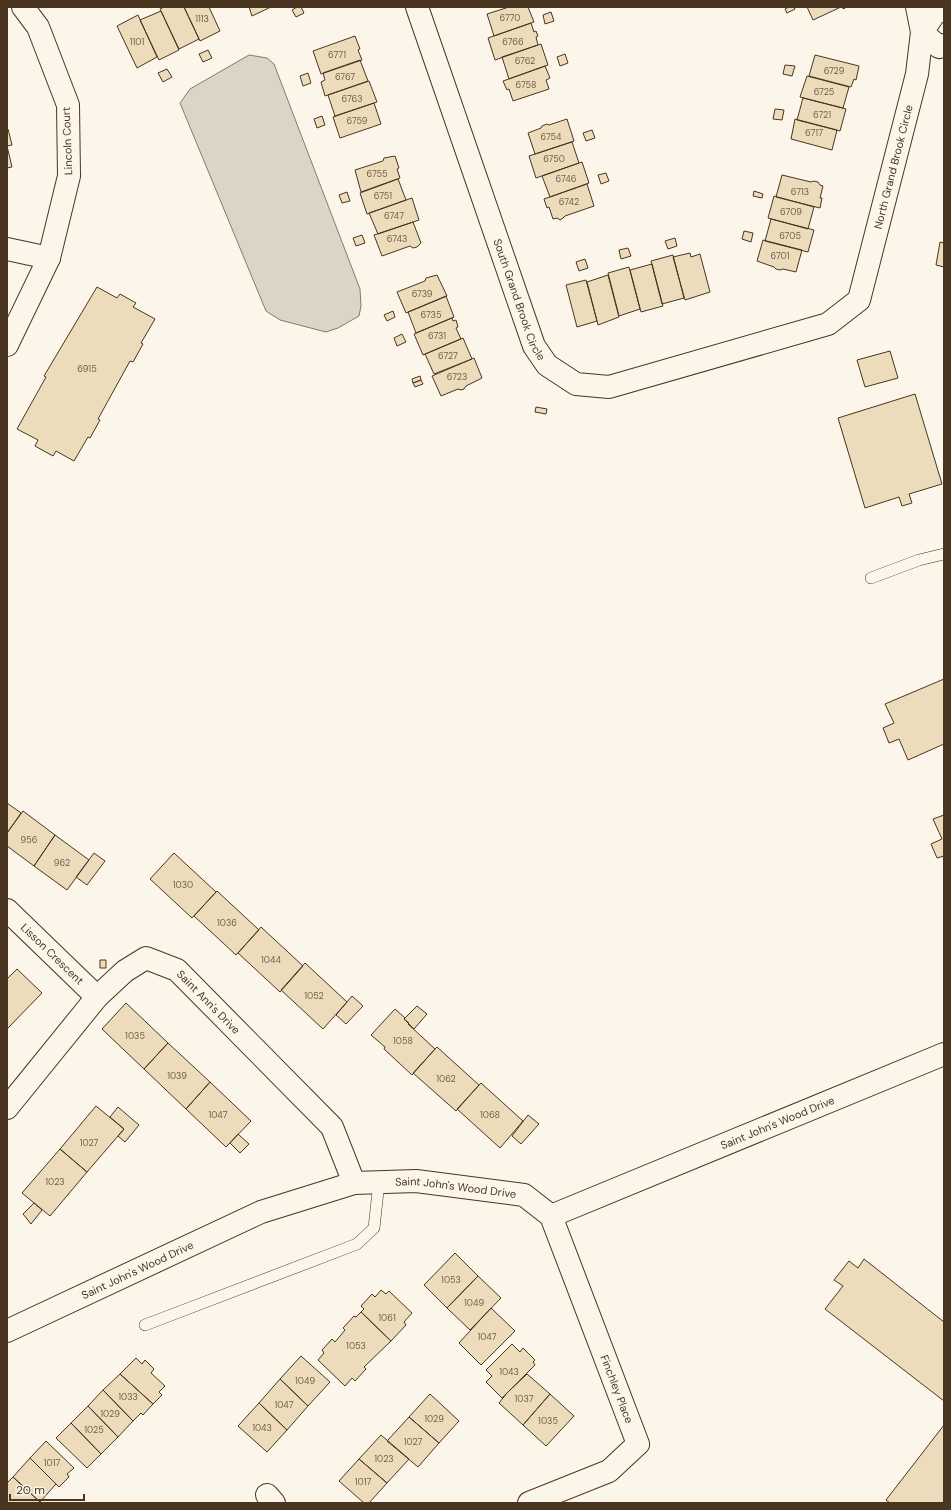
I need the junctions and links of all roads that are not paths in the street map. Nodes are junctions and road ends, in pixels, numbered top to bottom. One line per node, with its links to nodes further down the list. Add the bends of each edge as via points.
1 (22, 7): 8 (street, Lincoln Court, via 38,27 68,105 69,176)
2 (417, 7): 9 (street, South Grand Brook Circle, via 534,346 547,365 576,384 609,387 828,324)
3 (917, 7): 5 (street, North Grand Brook Circle)
4 (944, 10): 5 (street, North Grand Brook Circle, via 935,13)
5 (922, 32): 6 (street, via 938,47); 9 (street, North Grand Brook Circle, via 917,74)
6 (944, 45)
7 (7, 249): 8 (street)
8 (49, 258): 10 (street, Lincoln Court)
9 (859, 300)
10 (7, 345)
11 (944, 554): 12 (lane, via 919,560)
12 (871, 578)
13 (7, 910): 14 (street, Lisson Crescent)
14 (97, 997): 16 (street, Saint Ann's Drive); 18 (street, Saint Ann's Drive, via 125,971 146,958 178,970 332,1127)
15 (944, 1054): 19 (street, Saint John's Wood Drive)
16 (7, 1108)
17 (379, 1182): 18 (street, Saint John's Wood Drive); 19 (street, Saint John's Wood Drive, via 416,1181 524,1195); 20 (lane, via 374,1228 357,1244)
18 (354, 1183): 21 (street, Saint John's Wood Drive, via 261,1212)
19 (551, 1216): 22 (street, Finchley Place, via 638,1444 609,1471)
20 (145, 1325)
21 (7, 1331)
22 (529, 1503)

